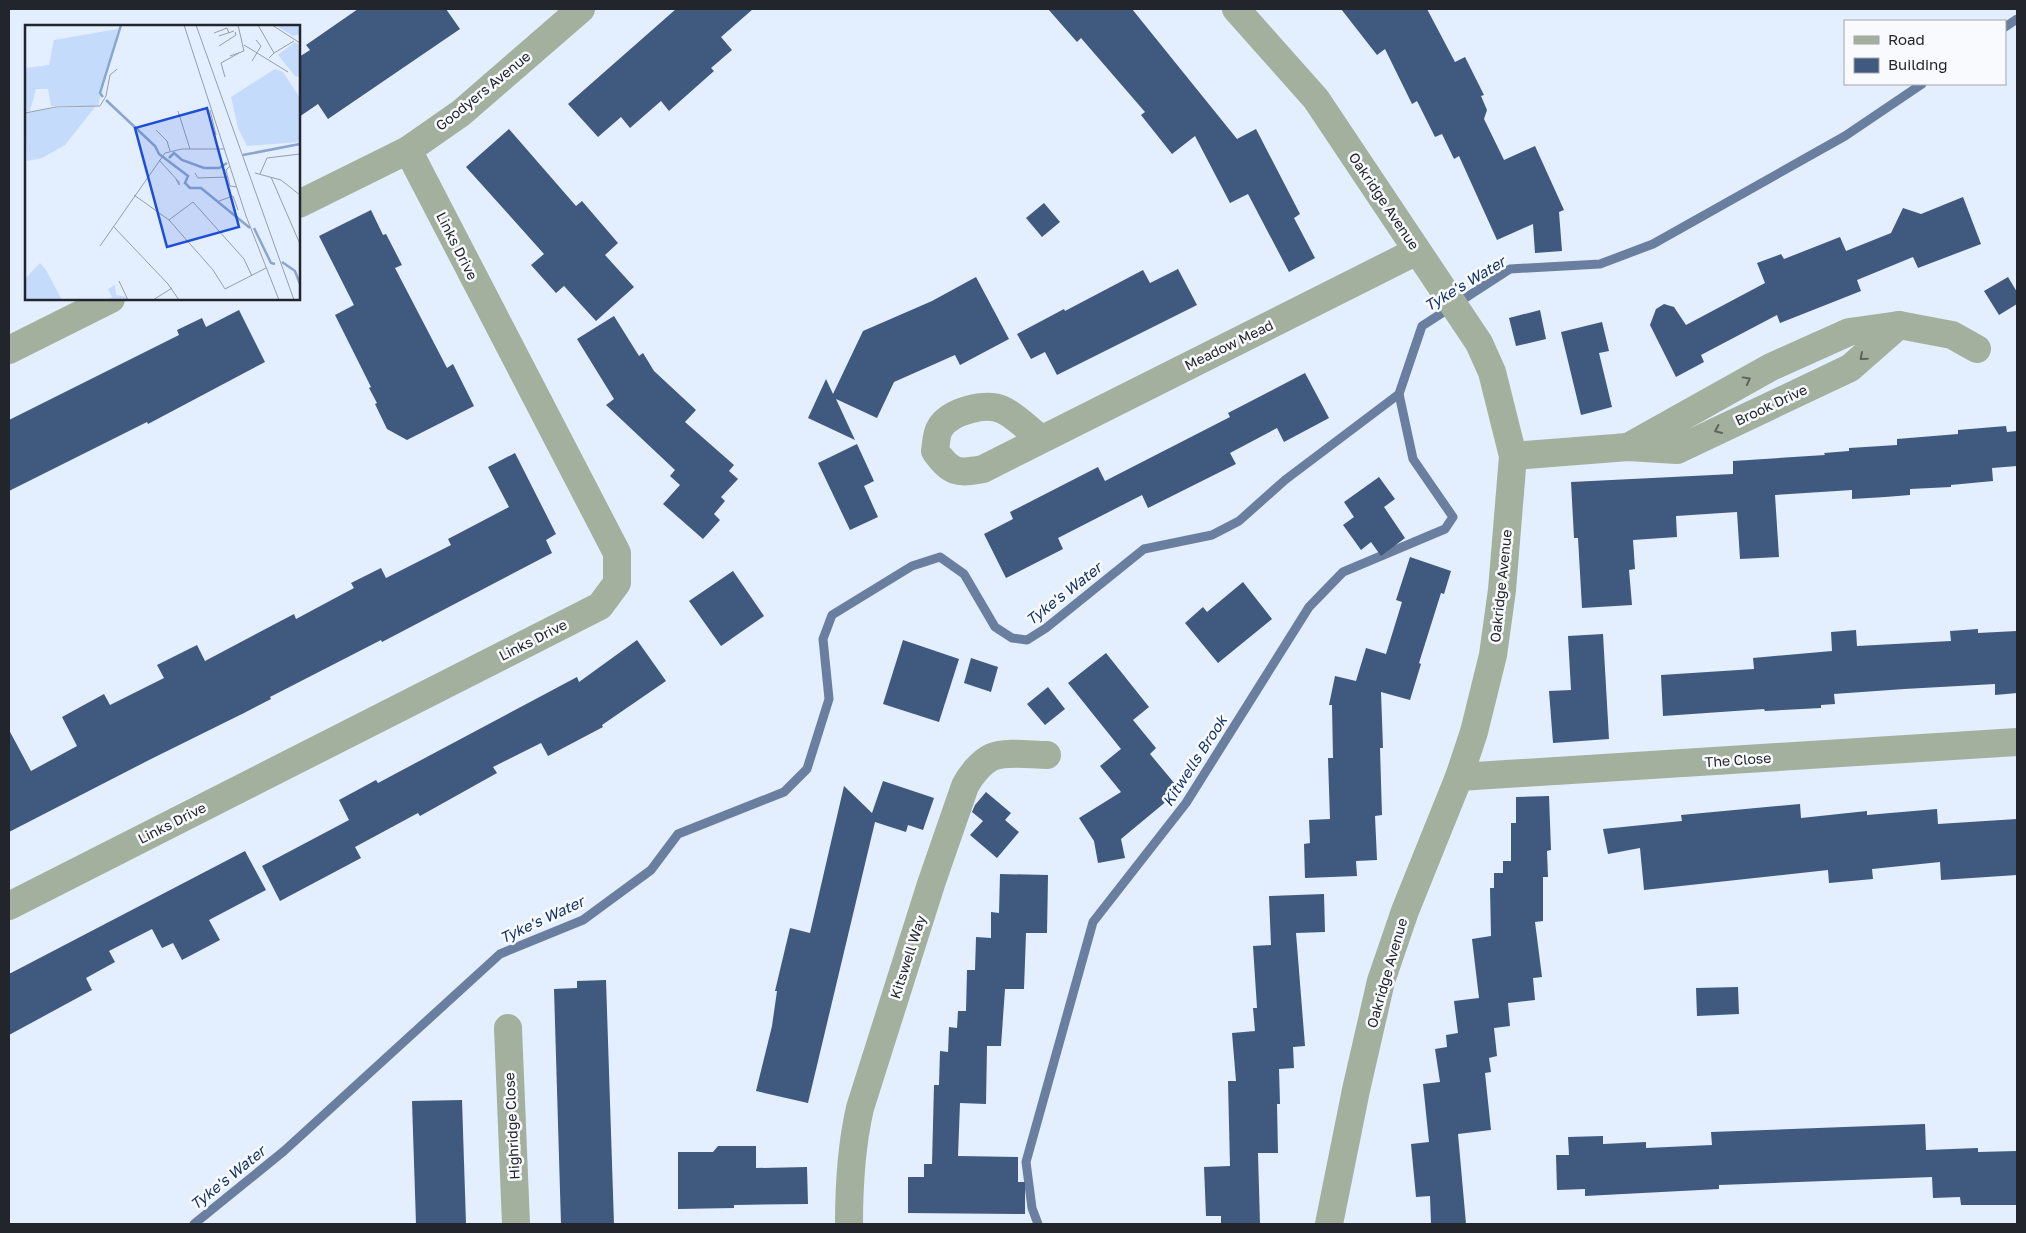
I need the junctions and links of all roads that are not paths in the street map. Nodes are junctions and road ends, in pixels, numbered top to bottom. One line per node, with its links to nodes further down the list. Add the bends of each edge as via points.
1 (581, 9): 3 (street, Goodyers Avenue, via 461,113)
2 (1236, 9): 5 (street, Oakridge Avenue, via 1316,99)
3 (408, 150): 4 (street, Goodyers Avenue); 14 (street, Links Drive, via 617,552 617,583 600,606)
4 (300, 204)
5 (1417, 251): 9 (street, Meadow Mead); 10 (street, Oakridge Avenue, via 1479,343 1492,372)
6 (109, 300): 8 (street)
7 (1977, 349): 10 (street, via 1952,335 1899,325 1849,332 1771,367 1628,447)
8 (9, 350)
9 (1040, 439)
10 (1513, 456): 13 (street, Oakridge Avenue, via 1493,655)
11 (2017, 742): 13 (street, The Close)
12 (1047, 755): 17 (street, Kitswell Way, via 991,758 965,786 860,1108 850,1170)
13 (1459, 777): 18 (street, Oakridge Avenue, via 1405,911 1381,981)
14 (9, 906)
15 (508, 1028): 16 (street, Highridge Close)
16 (516, 1224)
17 (849, 1224)
18 (1329, 1224)

